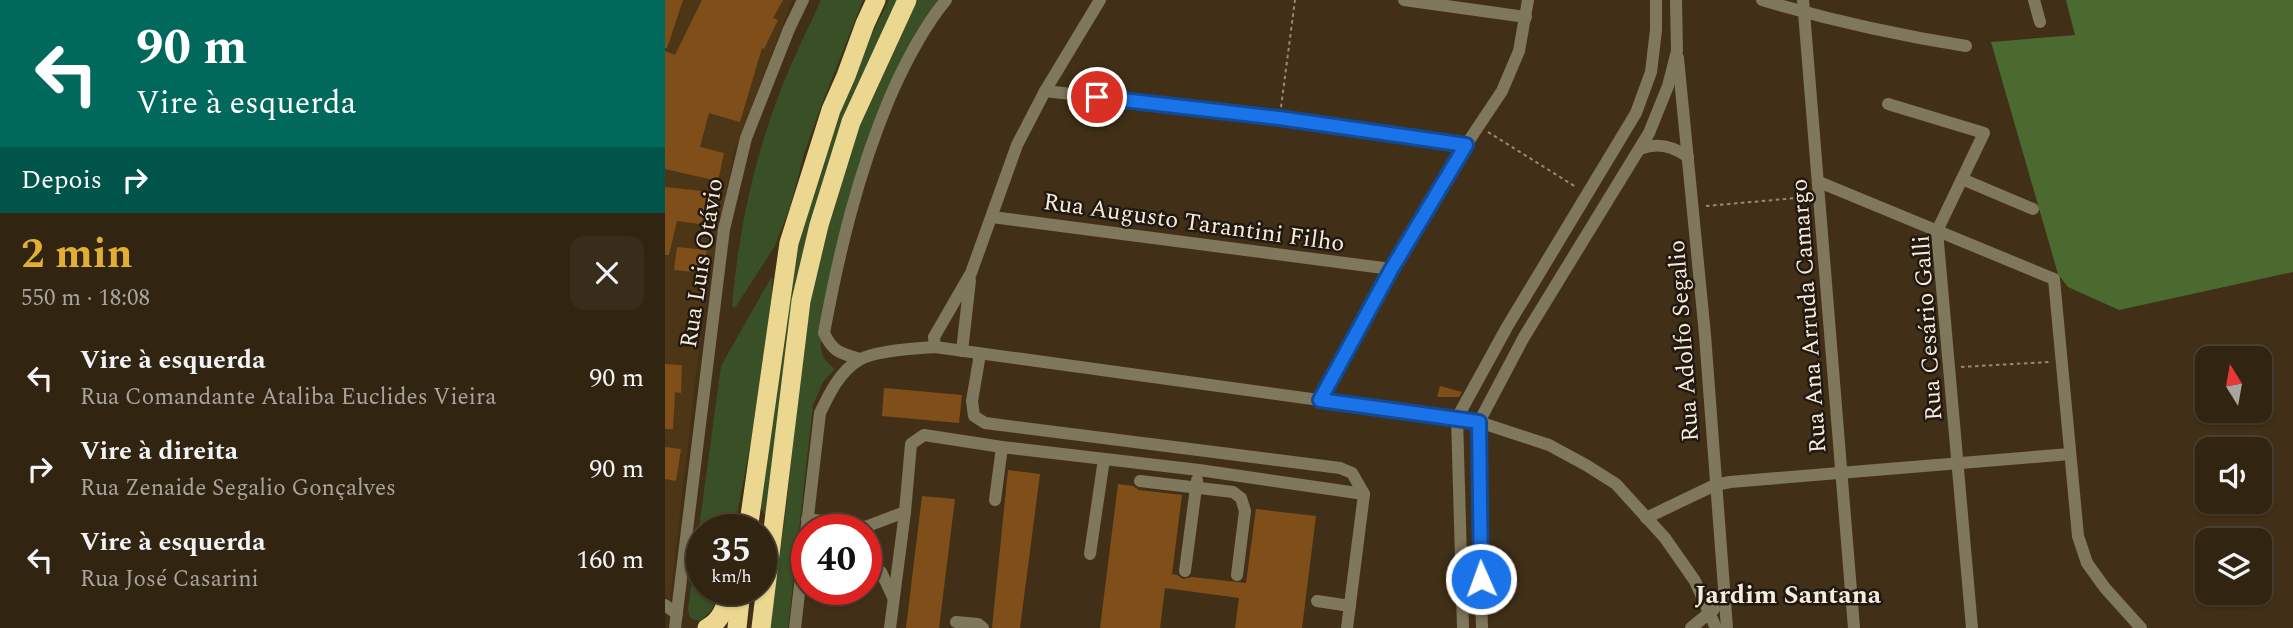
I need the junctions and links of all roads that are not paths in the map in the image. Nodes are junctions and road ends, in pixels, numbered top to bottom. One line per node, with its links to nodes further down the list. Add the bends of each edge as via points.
1 (803, 0): 64 (street, Rua Luis Otávio, via 745,138 724,229)
2 (875, 0): 48 (highway, via 825,128 789,243)
3 (907, 0): 70 (highway, via 852,122 812,252 801,302)
4 (946, 0): 32 (street, via 905,64 882,117 844,232 824,333 831,347)
5 (1100, 0): 17 (street)
6 (1404, 0): 13 (street)
7 (1528, 0): 13 (street)
8 (1656, 0): 34 (street, via 1651,72 1636,113)
9 (1676, 0): 16 (street)
10 (1762, 0): 12 (street)
11 (2034, 0): 14 (street)
12 (1803, 6): 15 (street); 23 (street, Rua Ana Arruda Camargo)
13 (1526, 17): 19 (street, via 1519,51 1502,91)
14 (2040, 22)
15 (1966, 46)
16 (1677, 51): 20 (street, via 1658,112); 21 (street, Rua Adolfo Segalio)
17 (1045, 91): 19 (street); 25 (street, via 1017,145)
18 (1888, 104): 22 (street, Rua Cesário Galli, via 1984,133)
19 (1466, 145): 27 (street)
20 (1640, 149): 21 (street, via 1668,146); 35 (street, via 1524,337)
21 (1688, 157): 43 (street, Rua Adolfo Segalio)
22 (1962, 179): 24 (street); 26 (street, Rua Cesário Galli)
23 (1819, 182): 26 (street); 41 (street, Rua Ana Arruda Camargo)
24 (2033, 209)
25 (992, 217): 27 (street, Rua Augusto Tarantini Filho); 28 (street)
26 (1937, 231): 37 (street, via 2054,279); 39 (street, Rua Cesário Galli)
27 (1391, 270): 33 (street)
28 (971, 273): 29 (street, via 934,337); 30 (street)
29 (935, 347): 30 (street); 32 (street)
30 (962, 351): 31 (street)
31 (980, 354): 33 (street); 45 (street, via 972,401 974,416 985,422 1339,468 1352,472)
32 (860, 359): 49 (street, via 830,391 820,413)
33 (1320, 400): 34 (street)
34 (1457, 418): 35 (street); 75 (street)
35 (1479, 422): 50 (street, via 1549,445 1587,465 1616,484); 76 (street)
36 (1002, 447): 38 (street); 46 (street); 47 (street, via 924,435 911,444)
37 (2070, 454): 39 (street); 82 (street, via 2078,536 2087,563)
38 (1104, 459): 40 (street); 52 (street)
39 (1957, 464): 41 (street); 81 (street, Rua Cesário Galli)
40 (1199, 470): 44 (street); 45 (street)
41 (1841, 473): 43 (street); 80 (street, Rua Ana Arruda Camargo)
42 (1140, 481): 44 (street)
43 (1715, 485): 50 (street); 57 (street, Rua Adolfo Segalio)
44 (1197, 488): 53 (street); 55 (street, via 1233,492 1241,498 1245,511)
45 (1364, 494): 63 (street)
46 (995, 500)
47 (905, 512): 51 (street); 56 (street)
48 (750, 514)
49 (808, 514)
50 (1646, 518): 65 (street, via 1665,538)
51 (882, 521)
52 (1090, 554)
53 (1185, 570)
54 (882, 574): 56 (street)
55 (1237, 575)
56 (893, 597): 72 (street)
57 (1725, 599): 65 (street); 79 (street, Rua Adolfo Segalio)
58 (1317, 601): 63 (street)
59 (665, 605): 64 (street)
60 (726, 605): 68 (highway)
61 (739, 605): 69 (highway)
62 (798, 605): 71 (street)
63 (1350, 606): 74 (street)
64 (677, 614): 67 (street, Rua Luis Otávio)
65 (1710, 614): 77 (street); 78 (street)
66 (956, 622): 73 (street)
67 (675, 628)
68 (706, 628)
69 (737, 628)
70 (761, 628)
71 (795, 628)
72 (890, 628)
73 (983, 628)
74 (1347, 628)
75 (1463, 628)
76 (1482, 628)
77 (1691, 628)
78 (1716, 628)
79 (1727, 628)
80 (1854, 628)
81 (1972, 628)
82 (2141, 628)

